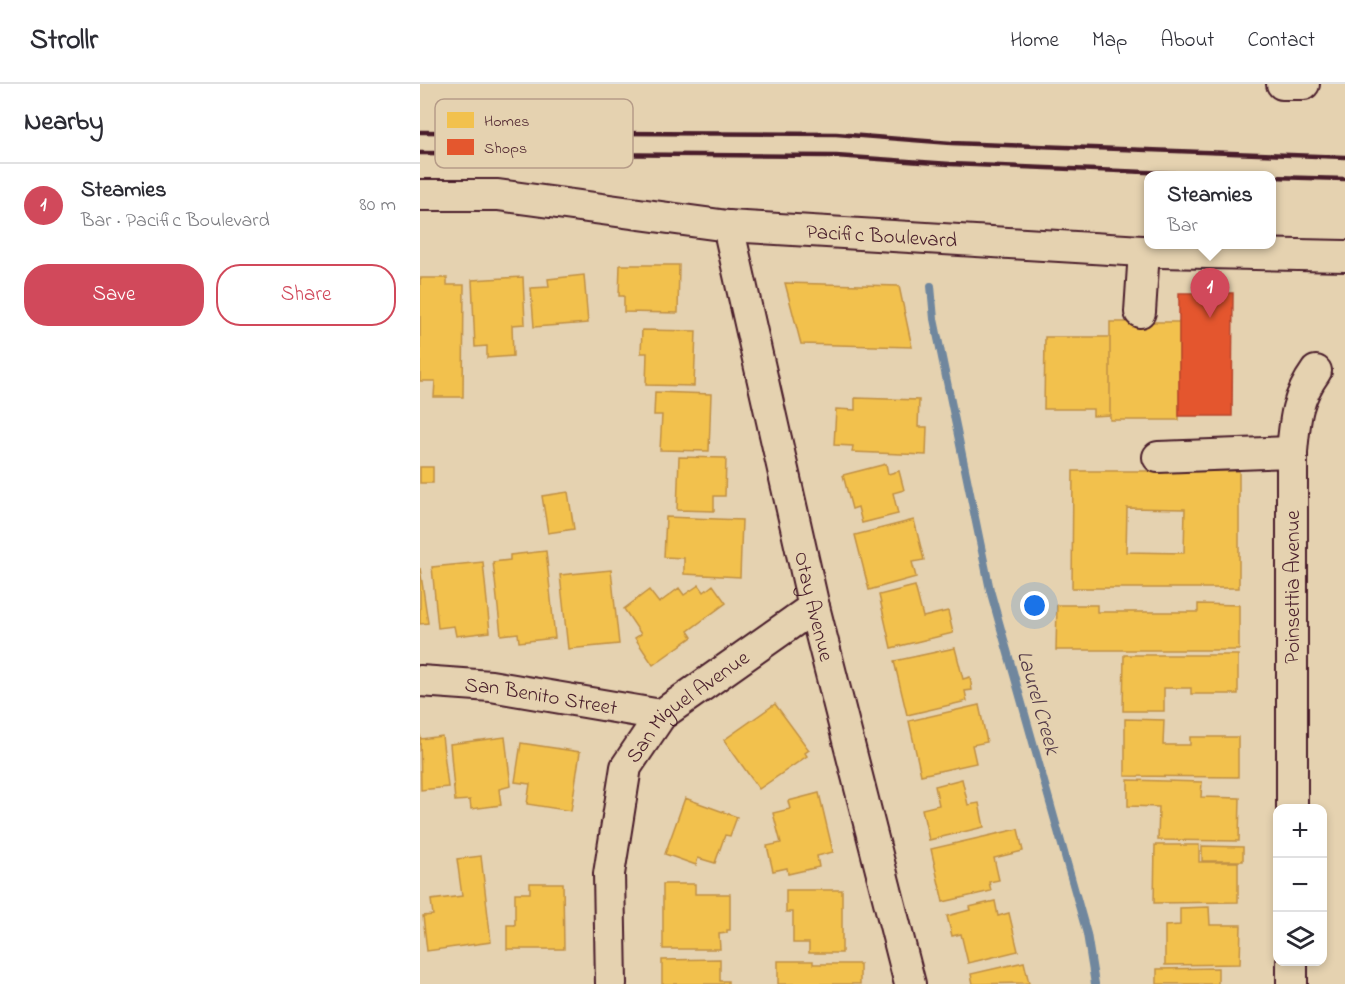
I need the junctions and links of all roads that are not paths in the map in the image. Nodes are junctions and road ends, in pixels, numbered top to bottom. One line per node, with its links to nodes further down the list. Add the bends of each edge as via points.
1 (1282, 84): 2 (street)
2 (1304, 84)
3 (420, 195): 4 (street, Pacific Boulevard, via 498,195)
4 (728, 226): 5 (street, Pacific Boulevard); 11 (street, Otay Avenue)
5 (1144, 251): 6 (street, Pacific Boulevard); 7 (street)
6 (1345, 256)
7 (1140, 312)
8 (1316, 371): 9 (street, Poinsettia Avenue, via 1303,388)
9 (1292, 452): 10 (street); 14 (street, Poinsettia Avenue)
10 (1158, 457)
11 (814, 607): 13 (street, San Miguel Avenue); 17 (street, Otay Avenue)
12 (420, 681): 13 (street, San Benito Street, via 491,686)
13 (661, 715): 16 (street, San Miguel Avenue, via 627,767 609,874)
14 (1292, 804)
15 (1292, 966): 18 (street)
16 (611, 984)
17 (910, 984)
18 (1292, 984)

